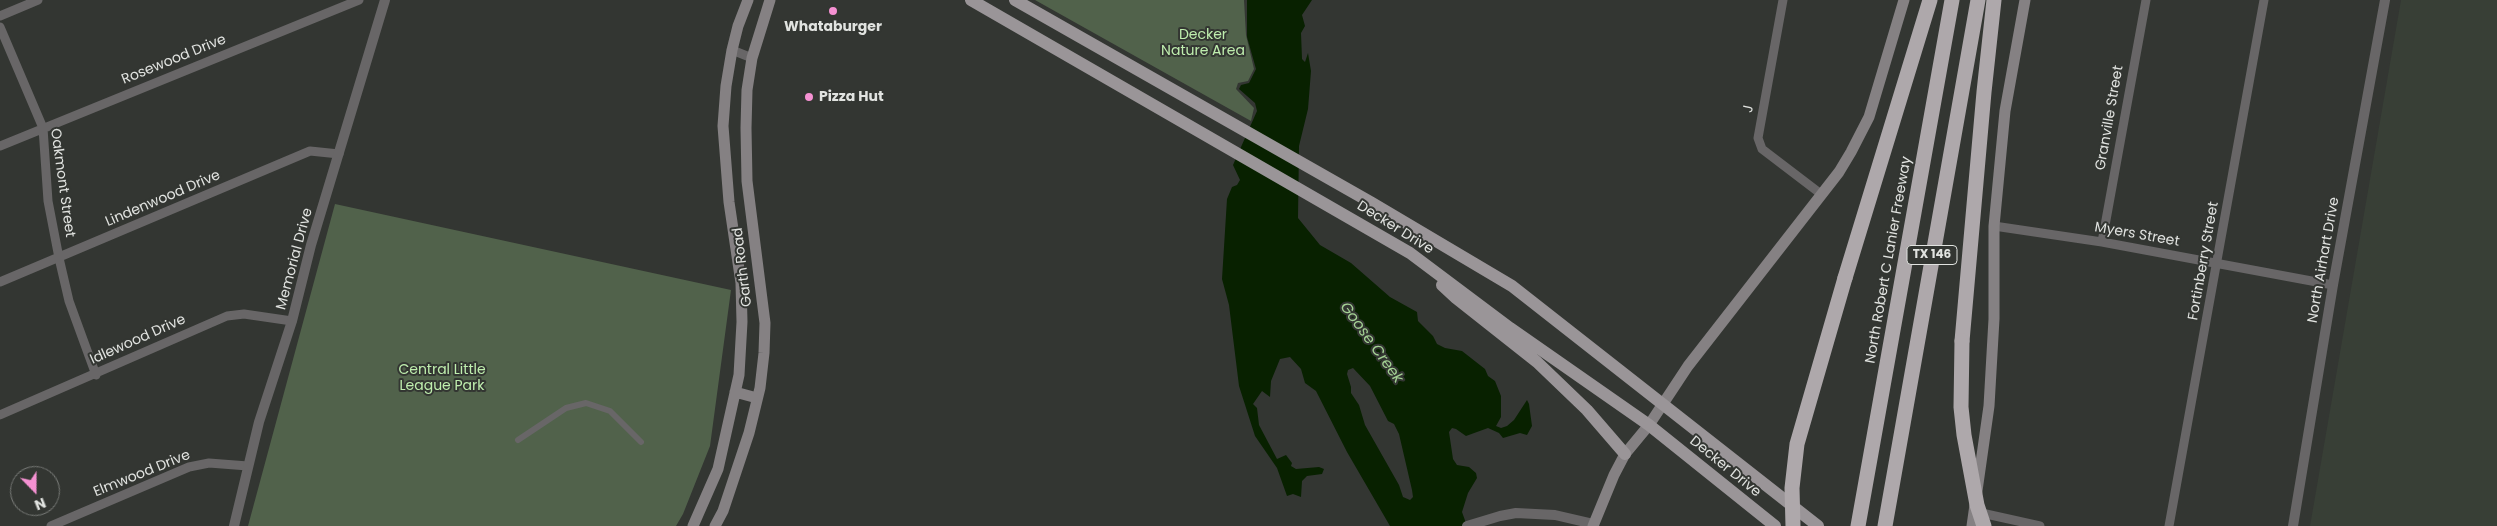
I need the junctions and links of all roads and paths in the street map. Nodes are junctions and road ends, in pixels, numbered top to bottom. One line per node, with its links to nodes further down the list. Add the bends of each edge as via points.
1 (38, 0): 18 (street)
2 (359, 0): 22 (street, Rosewood Drive)
3 (385, 0): 26 (street, Memorial Drive)
4 (748, 0): 20 (main road, Garth Road)
5 (770, 0): 21 (main road, Garth Road)
6 (971, 0): 30 (main road, Decker Drive)
7 (1015, 0): 41 (main road, Decker Drive, via 1512,286)
8 (1783, 0): 27 (street, J, via 1758,138 1762,149)
9 (1904, 0): 27 (main road, via 1869,117 1838,172)
10 (1930, 0): 57 (highway, bridge, via 1797,444 1792,488)
11 (1952, 0): 59 (highway, North Robert C Lanier Freeway / TX 146)
12 (1978, 0): 49 (highway, TX 146)
13 (1994, 0): 61 (highway, bridge, via 1962,342 1964,435)
14 (2025, 0): 28 (main road, via 2005,111)
15 (2146, 0): 29 (street, Granville Street)
16 (2264, 0): 32 (street, Fortinberry Street)
17 (2384, 0): 36 (street, North Airhart Drive)
18 (0, 16)
19 (0, 27): 22 (street, Oakmont Street)
20 (732, 50): 21 (street); 25 (main road, Garth Road, via 724,106)
21 (752, 58): 24 (main road, Garth Road, via 747,90)
22 (42, 128): 23 (street, Rosewood Drive); 31 (street, Oakmont Street, via 48,201)
23 (0, 146)
24 (746, 152): 25 (main road); 33 (main road, Garth Road)
25 (724, 153): 35 (main road, Garth Road)
26 (339, 154): 31 (street, Lindenwood Drive, via 310,152); 37 (street, Memorial Drive)
27 (1821, 194): 41 (main road)
28 (1994, 226): 29 (street, Myers Street); 48 (main road, via 1994,319 1989,406)
29 (2102, 242): 32 (street, Myers Street)
30 (1410, 253): 43 (main road, Decker Drive); 46 (main road, via 1456,298 1537,362 1587,410)
31 (60, 258): 34 (street, Lindenwood Drive); 38 (street, Oakmont Street, via 72,311)
32 (2218, 263): 36 (street, Myers Street); 63 (street, Fortinberry Street)
33 (761, 280): 35 (main road); 40 (main road, Garth Road, via 764,354)
34 (0, 282)
35 (741, 283): 39 (main road, Garth Road, via 742,322)
36 (2333, 285): 64 (street, North Airhart Drive)
37 (292, 321): 38 (street, Idlewood Drive, via 244,314 227,316); 47 (street, Memorial Drive)
38 (96, 375): 42 (street, Idlewood Drive)
39 (735, 392): 40 (main road); 53 (main road, Garth Road, via 718,469)
40 (757, 398): 54 (main road, Garth Road, via 741,460)
41 (1662, 404): 43 (main road); 58 (main road, Decker Drive)
42 (0, 415)
43 (1649, 425): 46 (main road); 56 (main road, Decker Drive)
44 (518, 440): 45 (street, via 566,408 586,403 610,410)
45 (641, 442)
46 (1625, 454): 50 (main road)
47 (248, 466): 51 (street, Elmwood Drive, via 209,464 189,467); 52 (street, Memorial Drive)
48 (1974, 511): 60 (main road); 62 (street)
49 (1887, 519)
50 (1594, 525): 55 (street, via 1536,513 1516,513)
51 (51, 526)
52 (234, 526)
53 (693, 526)
54 (715, 526)
55 (1467, 526)
56 (1775, 526)
57 (1793, 526)
58 (1818, 526)
59 (1858, 526)
60 (1972, 526)
61 (1984, 526)
62 (2040, 526)
63 (2168, 526)
64 (2292, 526)

